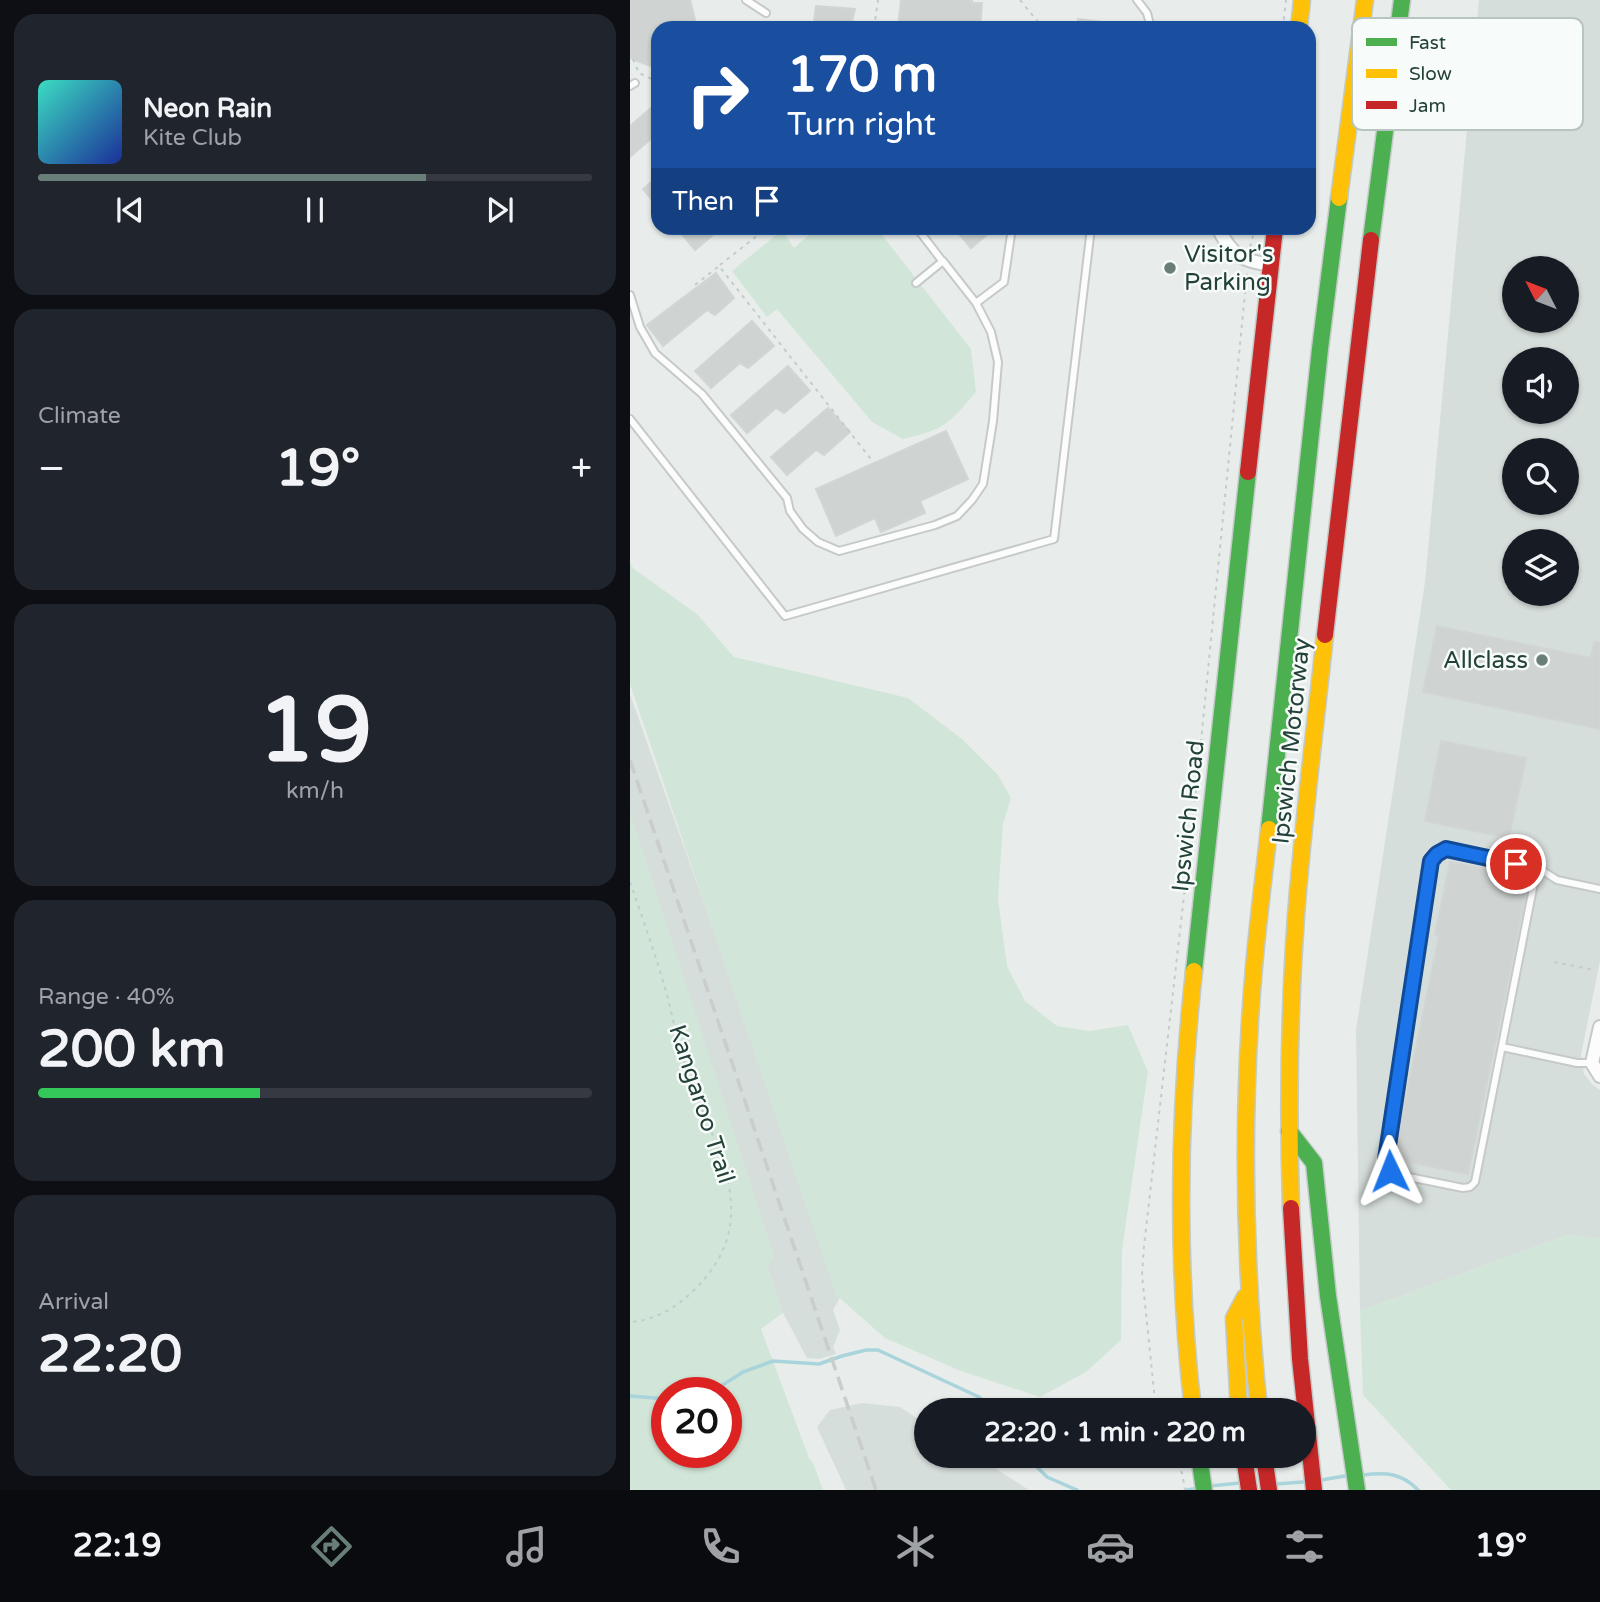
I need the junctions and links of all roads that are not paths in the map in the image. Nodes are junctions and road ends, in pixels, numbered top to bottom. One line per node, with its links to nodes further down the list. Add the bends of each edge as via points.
1 (746, 0): 6 (lane)
2 (1137, 0): 9 (lane)
3 (1303, 0): 10 (main road)
4 (1365, 0): 7 (main road, Ipswich Motorway)
5 (1402, 0): 8 (main road, Ipswich Motorway)
6 (766, 13)
7 (1363, 18)
8 (1400, 18)
9 (1149, 21)
10 (1300, 21)
11 (1352, 100): 31 (main road, Ipswich Motorway, via 1321,337 1254,968 1245,1129)
12 (1384, 130): 30 (main road, Ipswich Motorway, via 1300,876)
13 (922, 235): 18 (lane)
14 (1011, 235): 22 (lane, via 1004,282)
15 (1090, 235): 23 (lane, via 1054,540 785,616)
16 (1223, 235): 19 (street, via 1248,262)
17 (1275, 235): 19 (main road, Ipswich Road)
18 (944, 263): 20 (lane); 22 (lane)
19 (1272, 265): 32 (main road, Ipswich Road, via 1186,1032 1181,1258)
20 (916, 283)
21 (630, 295): 22 (lane, via 655,353 702,394 788,498 790,511 803,529 839,551 957,516 983,484 998,362 991,332)
22 (976, 303)
23 (630, 419)
24 (1537, 868): 25 (lane, via 1557,880); 27 (lane); 27 (lane, via 1446,849 1431,861 1386,1159 1390,1171 1463,1188 1474,1184)
25 (1600, 889)
26 (1600, 1027): 28 (street)
27 (1502, 1047): 28 (lane)
28 (1592, 1063): 29 (street)
29 (1600, 1076)
30 (1289, 1131): 41 (main road, Ipswich Motorway, via 1294,1298); 42 (main road, via 1314,1163)
31 (1248, 1290): 33 (main road, via 1234,1318); 34 (main road, Ipswich Motorway)
32 (1192, 1398)
33 (1238, 1398)
34 (1258, 1398)
35 (1201, 1468): 38 (main road)
36 (1246, 1468): 39 (main road)
37 (1266, 1468): 40 (main road)
38 (1204, 1490)
39 (1249, 1490)
40 (1269, 1490)
41 (1314, 1490)
42 (1357, 1490)

